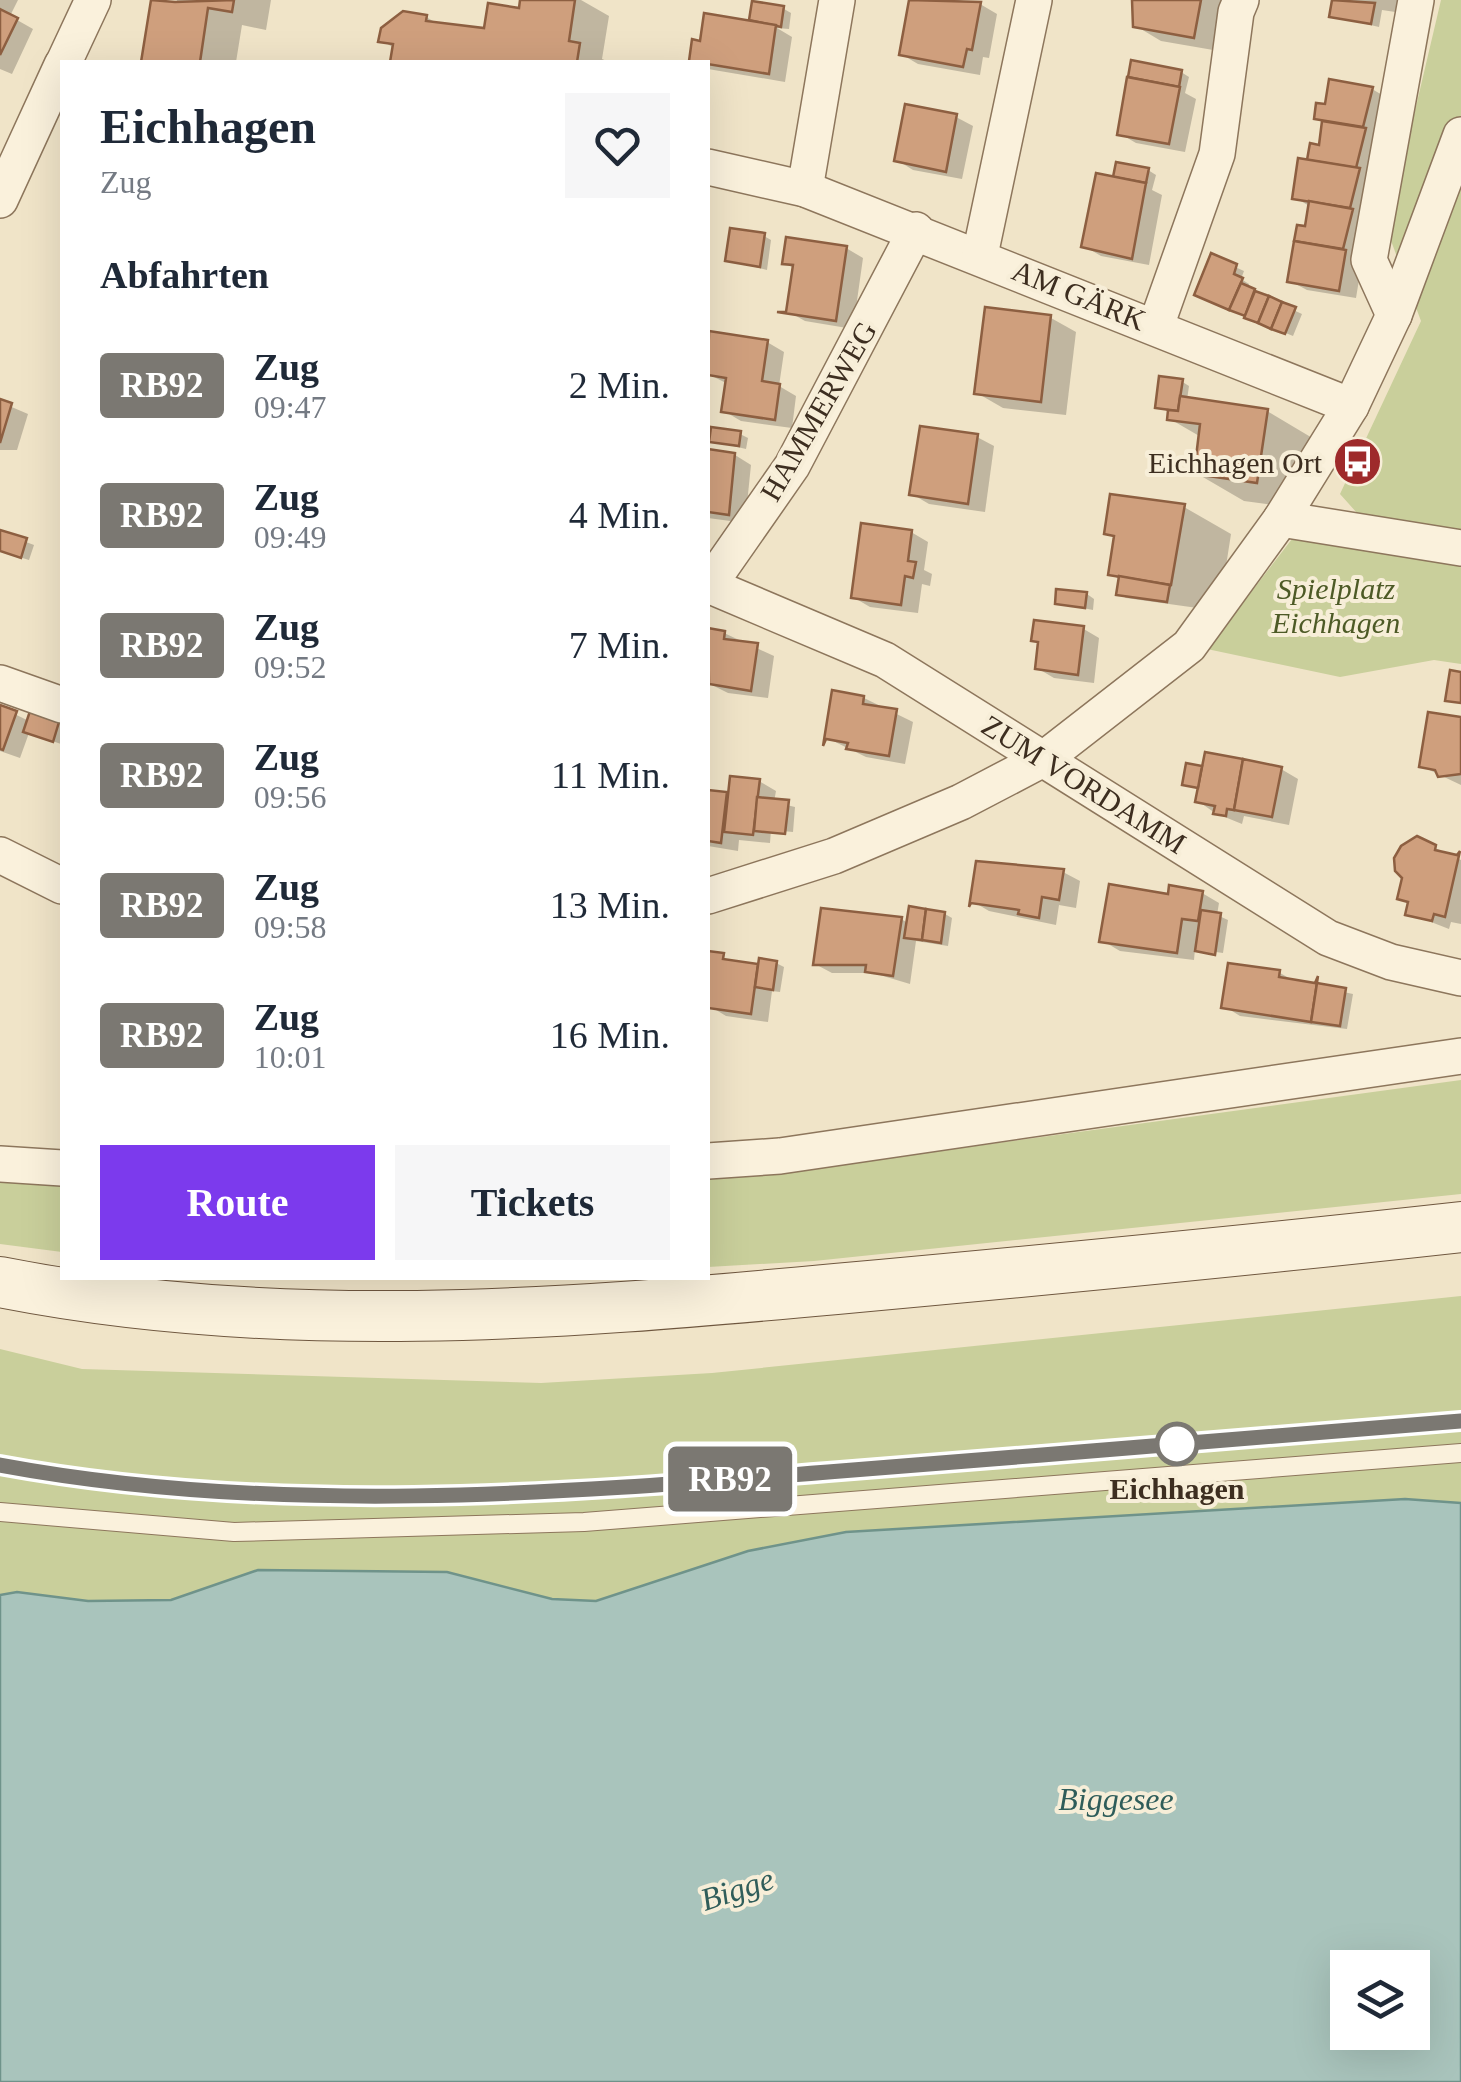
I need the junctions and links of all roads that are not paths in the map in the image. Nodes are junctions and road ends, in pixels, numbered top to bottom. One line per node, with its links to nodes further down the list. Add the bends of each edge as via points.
1 (93, 0): 6 (street)
2 (837, 0): 10 (street)
3 (1034, 0): 13 (street)
4 (1241, 0): 15 (street, via 1216,154)
5 (1416, 0): 14 (street, via 1369,260)
6 (65, 60)
7 (60, 70): 11 (street)
8 (1461, 134): 14 (street)
9 (710, 167): 10 (street, AM GÄRK)
10 (805, 188): 12 (street, AM GÄRK)
11 (0, 200)
12 (916, 230): 13 (street, AM GÄRK); 19 (street, HAMMERWEG, via 792,466)
13 (980, 255): 15 (street, AM GÄRK)
14 (1394, 314): 16 (street)
15 (1156, 326): 16 (street, AM GÄRK)
16 (1351, 406): 17 (street)
17 (1282, 519): 18 (street); 23 (street, via 1189,646)
18 (1461, 548)
19 (710, 582)
20 (710, 586): 23 (street, ZUM VORDAMM, via 884,660)
21 (0, 683): 22 (street)
22 (60, 704)
23 (1045, 758): 26 (street, via 834,856); 27 (street, ZUM VORDAMM, via 1328,938)
24 (0, 855): 25 (street)
25 (60, 885)
26 (710, 895)
27 (1461, 978)
28 (1461, 1056): 29 (street)
29 (710, 1161)
30 (0, 1164): 31 (street)
31 (60, 1168)
32 (1461, 1227): 33 (main road, via 512,1316 262,1314)
33 (0, 1282)
34 (1461, 1452): 35 (lane, via 584,1522 234,1532)
35 (0, 1512)

